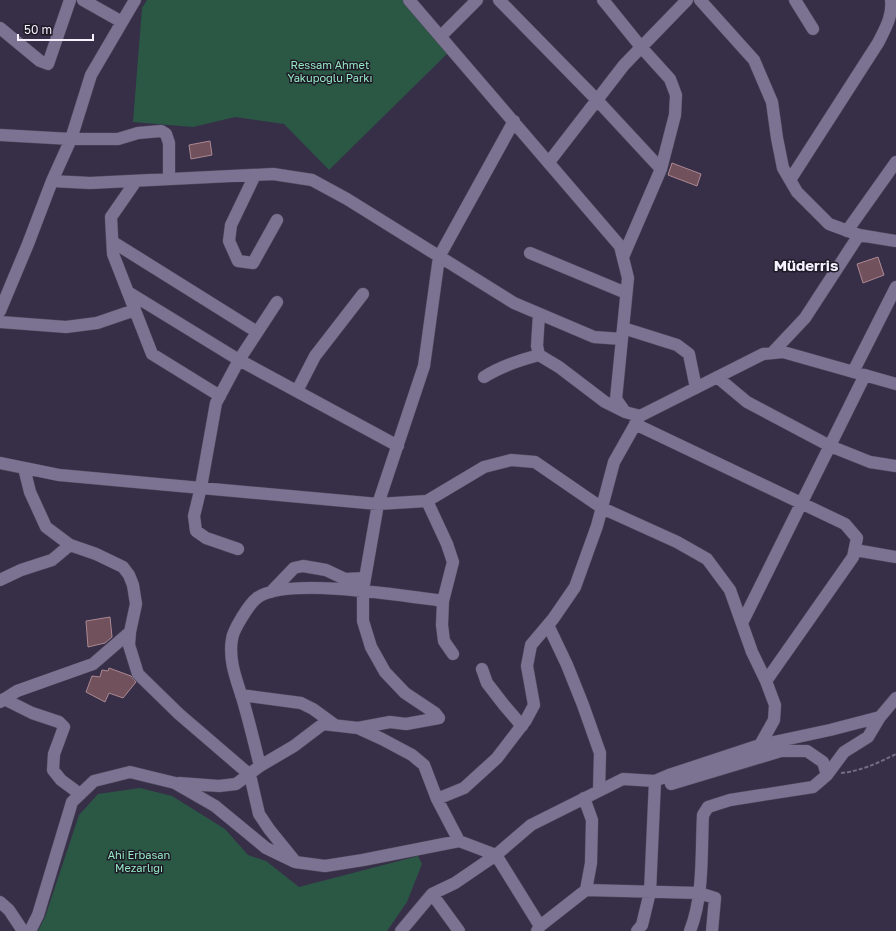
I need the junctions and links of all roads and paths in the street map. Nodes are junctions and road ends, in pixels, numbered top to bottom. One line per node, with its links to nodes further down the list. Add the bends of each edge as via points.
1 (70, 0): 13 (street, via 48,64 40,61)
2 (83, 0): 12 (street)
3 (134, 0): 12 (street)
4 (409, 0): 15 (street)
5 (477, 0): 15 (street)
6 (499, 0): 17 (street)
7 (603, 0): 16 (street)
8 (687, 0): 16 (street)
9 (700, 0): 26 (street, via 754,60 772,102 783,168)
10 (795, 0): 14 (street)
11 (892, 0): 26 (street, via 888,24 881,37)
12 (122, 22): 20 (street, via 91,75)
13 (0, 28)
14 (813, 29)
15 (441, 36): 18 (street)
16 (641, 47): 17 (street); 23 (street, via 670,79 676,95 675,115)
17 (597, 100): 21 (street); 23 (street)
18 (514, 121): 21 (street); 35 (street)
19 (0, 135): 20 (street)
20 (71, 139): 25 (street, via 118,139 138,133 161,131 166,134 169,143); 27 (street)
21 (549, 162): 36 (street, via 620,246)
22 (896, 162): 30 (street)
23 (660, 168): 36 (street)
24 (255, 175): 25 (street); 29 (street, via 231,225 229,242 238,261 253,263); 35 (street, via 273,174 312,180)
25 (170, 179): 28 (street)
26 (790, 180): 30 (street, via 797,192 829,224)
27 (52, 181): 28 (street); 37 (street)
28 (136, 181): 33 (street, via 111,217)
29 (278, 220)
30 (848, 231): 31 (street)
31 (859, 235): 32 (street); 49 (street, via 806,318)
32 (896, 241)
33 (113, 242): 39 (street, via 113,254); 47 (street)
34 (530, 253): 40 (street)
35 (439, 257): 45 (street, via 514,303); 62 (street, via 424,366)
36 (623, 257): 40 (street, via 628,278)
37 (6, 282): 44 (street)
38 (896, 287): 52 (street)
39 (128, 292): 43 (street); 51 (street)
40 (626, 293): 48 (street)
41 (363, 294): 58 (street, via 314,356)
42 (277, 302): 47 (street)
43 (135, 310): 46 (street, via 97,323 66,327); 59 (street, via 152,354)
44 (0, 311)
45 (540, 314): 48 (street, via 594,337); 50 (street, via 537,346)
46 (0, 322)
47 (258, 332): 51 (street)
48 (622, 334): 57 (street, via 677,345 689,354); 60 (street, via 616,399)
49 (772, 353): 52 (street, via 783,352); 54 (street, via 763,354)
50 (539, 355): 55 (street, via 493,371); 60 (street, via 605,402)
51 (239, 360): 58 (street); 59 (street)
52 (853, 372): 53 (street)
53 (865, 375): 56 (street); 63 (street)
54 (717, 377): 57 (street); 63 (street, via 747,402)
55 (484, 378)
56 (896, 384)
57 (696, 388): 61 (street)
58 (296, 391): 62 (street)
59 (220, 396): 67 (street, via 216,403)
60 (625, 412): 61 (street)
61 (637, 420): 70 (street); 71 (street, via 614,462)
62 (398, 446): 69 (street)
63 (830, 446): 65 (street, via 870,462); 70 (street)
64 (0, 463): 66 (street)
65 (896, 466)
66 (24, 468): 67 (street, via 59,475); 72 (street, via 30,492 46,527)
67 (201, 487): 69 (street); 73 (street, via 194,516 196,531 206,538)
68 (427, 501): 69 (street); 71 (street, via 484,466 511,460 535,462); 80 (street, via 453,562)
69 (378, 504): 76 (street)
70 (801, 504): 74 (street, via 845,524 857,538); 81 (street)
71 (602, 508): 81 (street, via 677,542 707,559 730,590); 82 (street, via 575,587)
72 (70, 545): 77 (street, via 52,560); 83 (street, via 122,567 129,575 136,604)
73 (238, 549)
74 (855, 550): 75 (street); 86 (street, via 853,557)
75 (896, 557)
76 (365, 578): 78 (street); 79 (street, via 344,579 326,570 303,566 294,568)
77 (0, 580)
78 (363, 590): 79 (street, via 298,588); 80 (street); 93 (street, via 362,621 371,647 385,672 405,693 439,718 406,724 390,722)
79 (271, 592): 87 (street, via 257,598 241,618 232,638 232,664)
80 (444, 601): 84 (street, via 444,641)
81 (742, 624): 86 (street)
82 (548, 625): 92 (street, via 531,645 527,666 534,705); 102 (street, via 584,704 600,753)
83 (130, 632): 89 (street, via 93,664 17,691); 97 (street, via 129,645 138,674 179,714)
84 (453, 654)
85 (482, 669): 92 (street, via 487,683)
86 (766, 681): 94 (street, via 775,705 774,720)
87 (241, 695): 91 (street, via 301,704 313,709); 96 (street)
88 (896, 698): 90 (street)
89 (2, 700): 103 (street, via 59,722 64,727 54,754 53,770 61,780)
90 (880, 717): 94 (street); 99 (street, via 868,737 844,752)
91 (335, 725): 93 (street); 96 (street, via 322,724 294,746)
92 (522, 726): 105 (street, via 497,758 464,788)
93 (358, 728): 105 (street, via 412,755 424,765)
94 (760, 746): 98 (street)
95 (896, 754): 99 (path, via 876,764 850,772)
96 (260, 766): 97 (street)
97 (250, 775): 101 (street, via 236,784 219,786); 108 (street, via 259,814)
98 (669, 775): 99 (street, via 671,784 781,751 807,751 823,762); 100 (street)
99 (827, 775): 111 (street, via 813,787 730,800 708,807 703,815)
100 (655, 781): 102 (street, via 623,779); 110 (street)
101 (174, 782): 103 (street, via 130,772 94,780); 108 (street, via 214,806 266,848)
102 (599, 791): 104 (street)
103 (80, 794): 116 (street, via 72,802 38,915)
104 (584, 798): 107 (street, via 531,825); 109 (street, via 592,820 591,863)
105 (437, 799): 106 (street)
106 (458, 841): 107 (street); 108 (street, via 325,866)
107 (496, 855): 112 (street, via 455,883); 114 (street)
108 (295, 862)
109 (586, 890): 110 (street); 114 (street)
110 (650, 892): 111 (street); 119 (street, via 642,925)
111 (699, 893): 120 (street); 121 (street, via 715,898)
112 (432, 894): 117 (street); 118 (street)
113 (0, 902): 115 (street, via 10,910)
114 (539, 928)
115 (23, 931)
116 (30, 931)
117 (401, 931)
118 (459, 931)
119 (637, 931)
120 (690, 931)
121 (712, 931)

